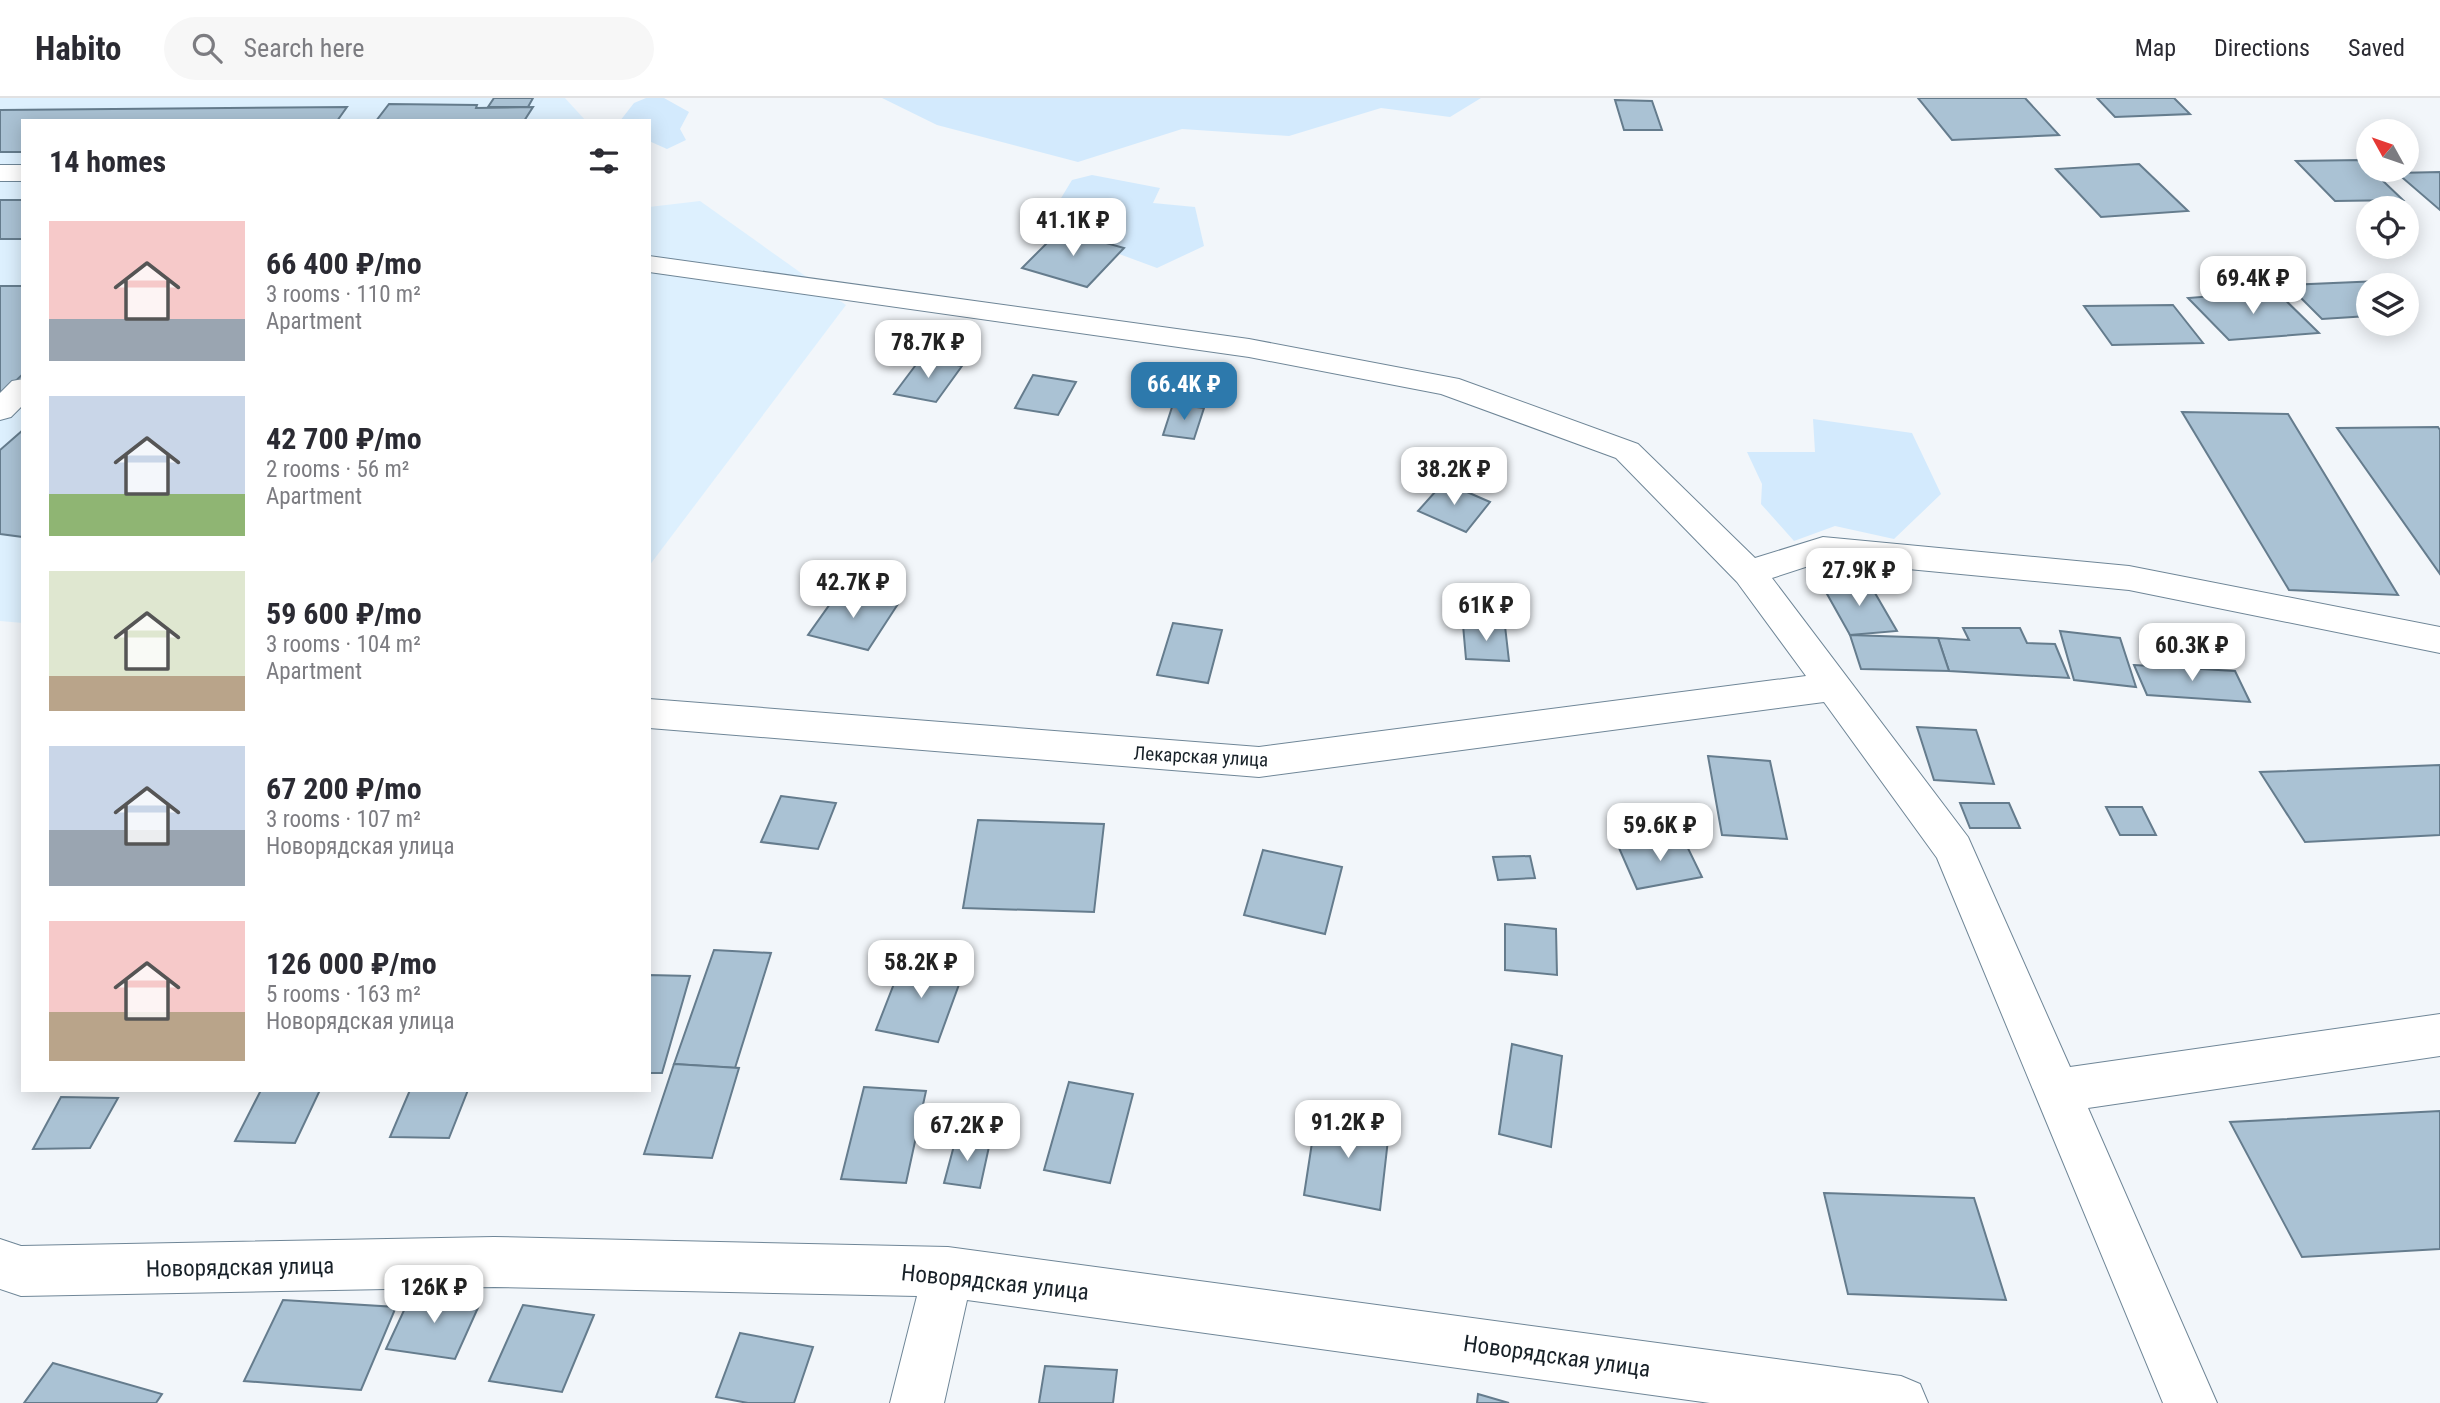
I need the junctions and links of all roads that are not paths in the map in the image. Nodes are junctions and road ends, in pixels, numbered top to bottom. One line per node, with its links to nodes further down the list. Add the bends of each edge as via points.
1 (0, 173): 2 (street)
2 (21, 173)
3 (651, 264): 6 (street, via 1249,348 1448,386 1627,451)
4 (21, 390): 5 (street)
5 (0, 410)
6 (1749, 573): 7 (street, via 1823,549 2116,577); 8 (street)
7 (2440, 639)
8 (1833, 687): 9 (street, Лекарская улица, via 1259,762); 11 (street, via 1954,849)
9 (651, 713)
10 (2440, 1035): 11 (street)
11 (2057, 1091): 16 (street)
12 (948, 1272): 13 (street, Новорядская улица, via 494,1262); 14 (street); 15 (street, Новорядская улица)
13 (7, 1275)
14 (917, 1403)
15 (1901, 1403)
16 (2190, 1403)

